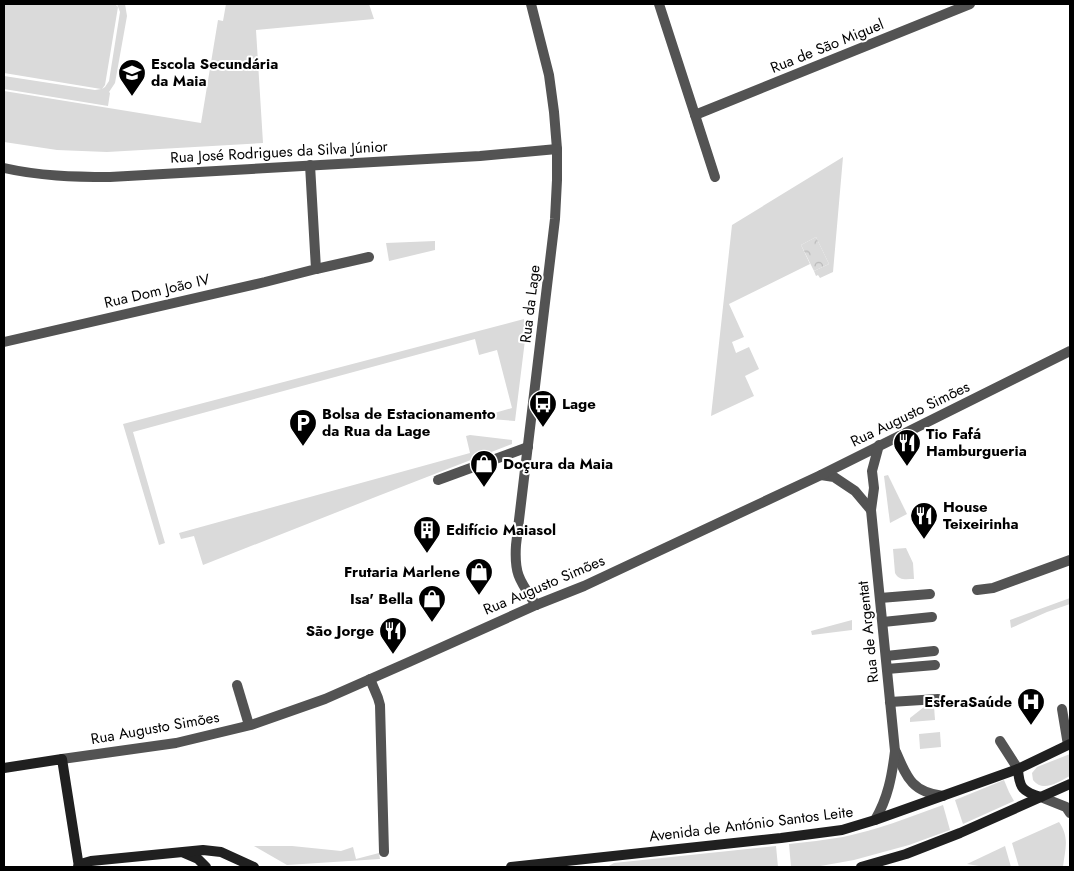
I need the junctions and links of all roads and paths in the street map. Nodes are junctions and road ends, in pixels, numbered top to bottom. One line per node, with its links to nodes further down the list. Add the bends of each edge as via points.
1 (531, 4): 5 (street, Rua da Lage, via 549,75)
2 (659, 4): 4 (street)
3 (970, 4): 4 (street, Rua de São Miguel)
4 (695, 115): 8 (street)
5 (557, 150): 6 (street, Rua José Rodrigues da Silva Júnior); 14 (street, Rua da Lage, via 555,219)
6 (310, 165): 7 (street, Rua José Rodrigues da Silva Júnior, via 110,177 71,177); 10 (street)
7 (4, 168)
8 (715, 177)
9 (369, 257): 10 (street, Rua Dom João IV)
10 (316, 269): 11 (street, Rua Dom João IV)
11 (4, 342)
12 (1070, 351): 13 (street, Rua Augusto Simões)
13 (879, 446): 15 (street, Rua Augusto Simões); 17 (street, Rua de Argentat, via 872,471)
14 (528, 447): 16 (street); 22 (street, Rua da Lage, via 515,559 520,579)
15 (821, 475): 17 (street, via 834,477 855,491); 22 (street, Rua Augusto Simões, via 584,586)
16 (438, 480)
17 (871, 510): 21 (street, Rua de Argentat)
18 (1070, 560): 19 (street, via 992,588)
19 (977, 590)
20 (930, 594): 21 (street)
21 (880, 598): 24 (street, Rua de Argentat)
22 (536, 605): 29 (street, Rua Augusto Simões)
23 (932, 618): 24 (street)
24 (882, 622): 26 (street, Rua de Argentat)
25 (934, 651): 26 (street)
26 (886, 656): 28 (street, Rua de Argentat)
27 (936, 664): 28 (street)
28 (887, 669): 32 (street, Rua de Argentat)
29 (370, 679): 34 (street, Rua Augusto Simões, via 325,699); 47 (street, via 380,705)
30 (237, 685): 34 (street)
31 (938, 699): 32 (street)
32 (890, 702): 37 (street, Rua de Argentat)
33 (1062, 709): 36 (street)
34 (249, 725): 38 (street, Rua Augusto Simões, via 176,742)
35 (1000, 741): 40 (street)
36 (1069, 745): 40 (main road, Avenida de António Santos Leite)
37 (895, 751): 42 (street, Rua de Argentat, via 912,783 931,795); 45 (street, Rua de Argentat, via 889,788)
38 (62, 759): 39 (main road, Rua Augusto Simões); 49 (main road)
39 (4, 768)
40 (1018, 769): 42 (main road, Avenida de António Santos Leite); 43 (main road, via 1021,786 1029,794)
41 (1070, 784): 43 (main road)
42 (943, 796): 45 (main road, Avenida de António Santos Leite)
43 (1041, 797): 44 (street, via 1066,807); 53 (main road, via 906,854)
44 (1070, 813)
45 (876, 820): 48 (main road, Avenida de António Santos Leite, via 842,830)
46 (182, 852): 49 (main road, via 84,862); 50 (main road, via 198,859); 51 (main road, via 221,852)
47 (384, 852)
48 (597, 862): 52 (main road, Avenida de António Santos Leite)
49 (79, 867)
50 (206, 867)
51 (254, 867)
52 (511, 867)
53 (861, 867)

